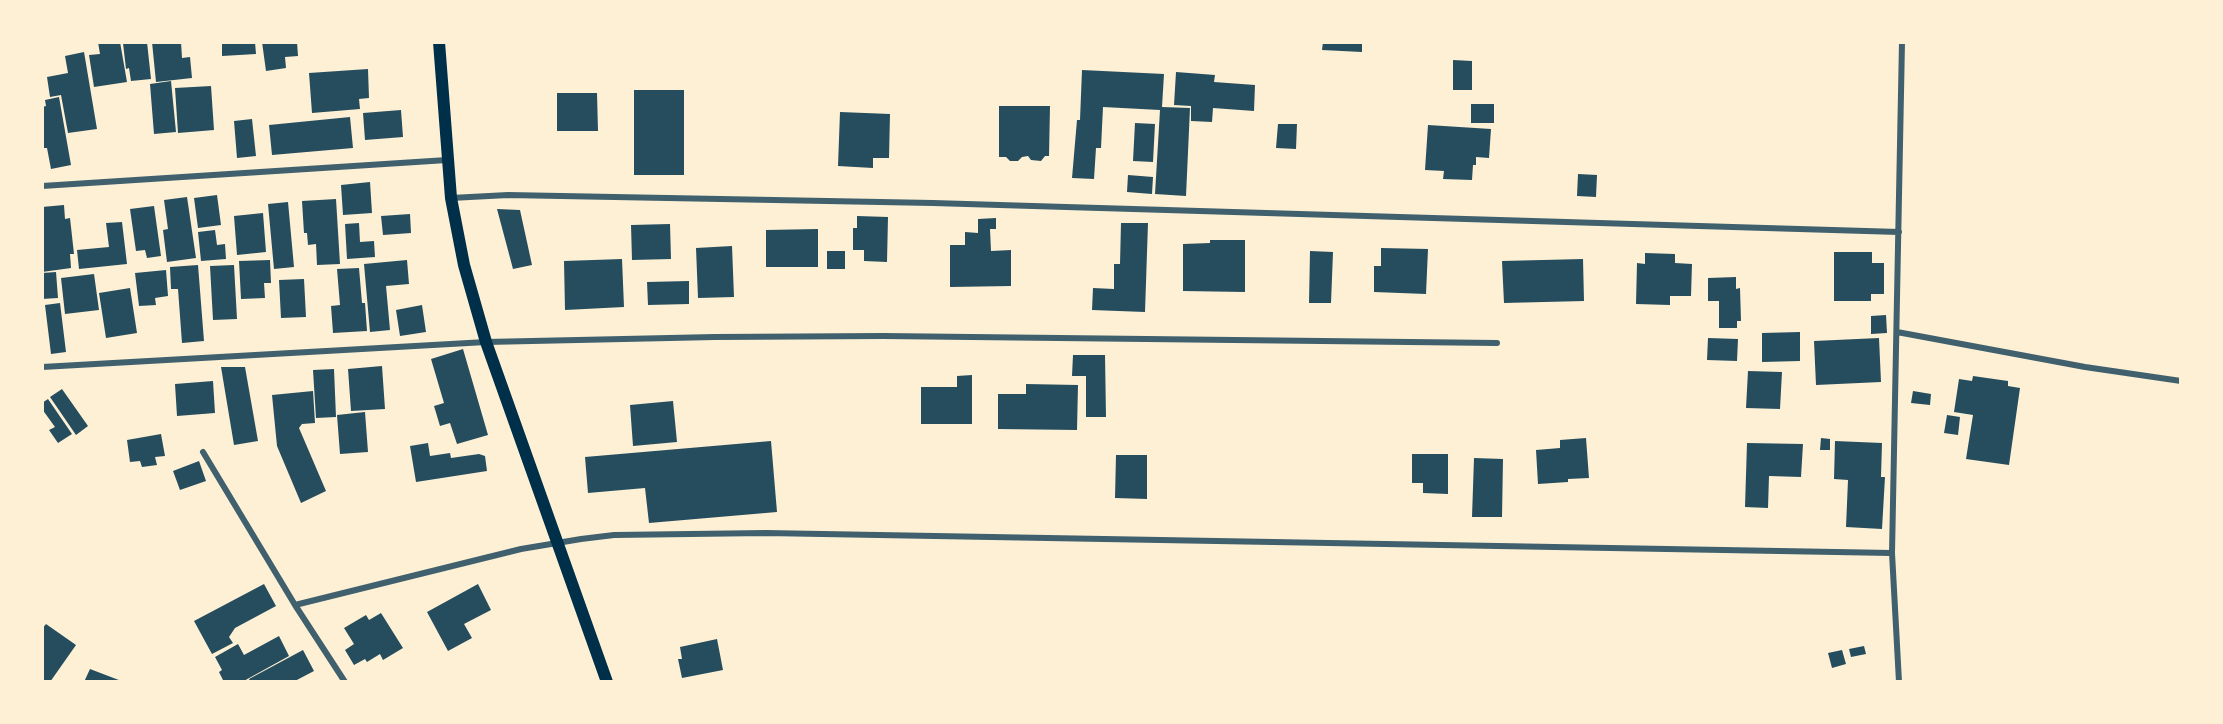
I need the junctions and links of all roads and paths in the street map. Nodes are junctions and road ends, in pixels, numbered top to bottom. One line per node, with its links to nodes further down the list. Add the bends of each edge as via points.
1 (439, 42): 3 (main road)
2 (1902, 42): 6 (street)
3 (447, 160): 4 (street); 5 (main road)
4 (42, 186)
5 (451, 198): 6 (street, via 508,195 921,203); 8 (main road, via 464,265)
6 (1899, 232): 7 (street)
7 (1897, 332): 11 (street); 14 (street)
8 (486, 342): 9 (street, via 850,336); 10 (street); 13 (main road)
9 (1497, 343)
10 (42, 367)
11 (2181, 381)
12 (203, 452): 15 (street)
13 (557, 543): 14 (street, via 614,536 766,534); 15 (street); 16 (main road)
14 (1892, 553): 18 (street)
15 (295, 605): 17 (street)
16 (605, 681)
17 (345, 682)
18 (1899, 682)

